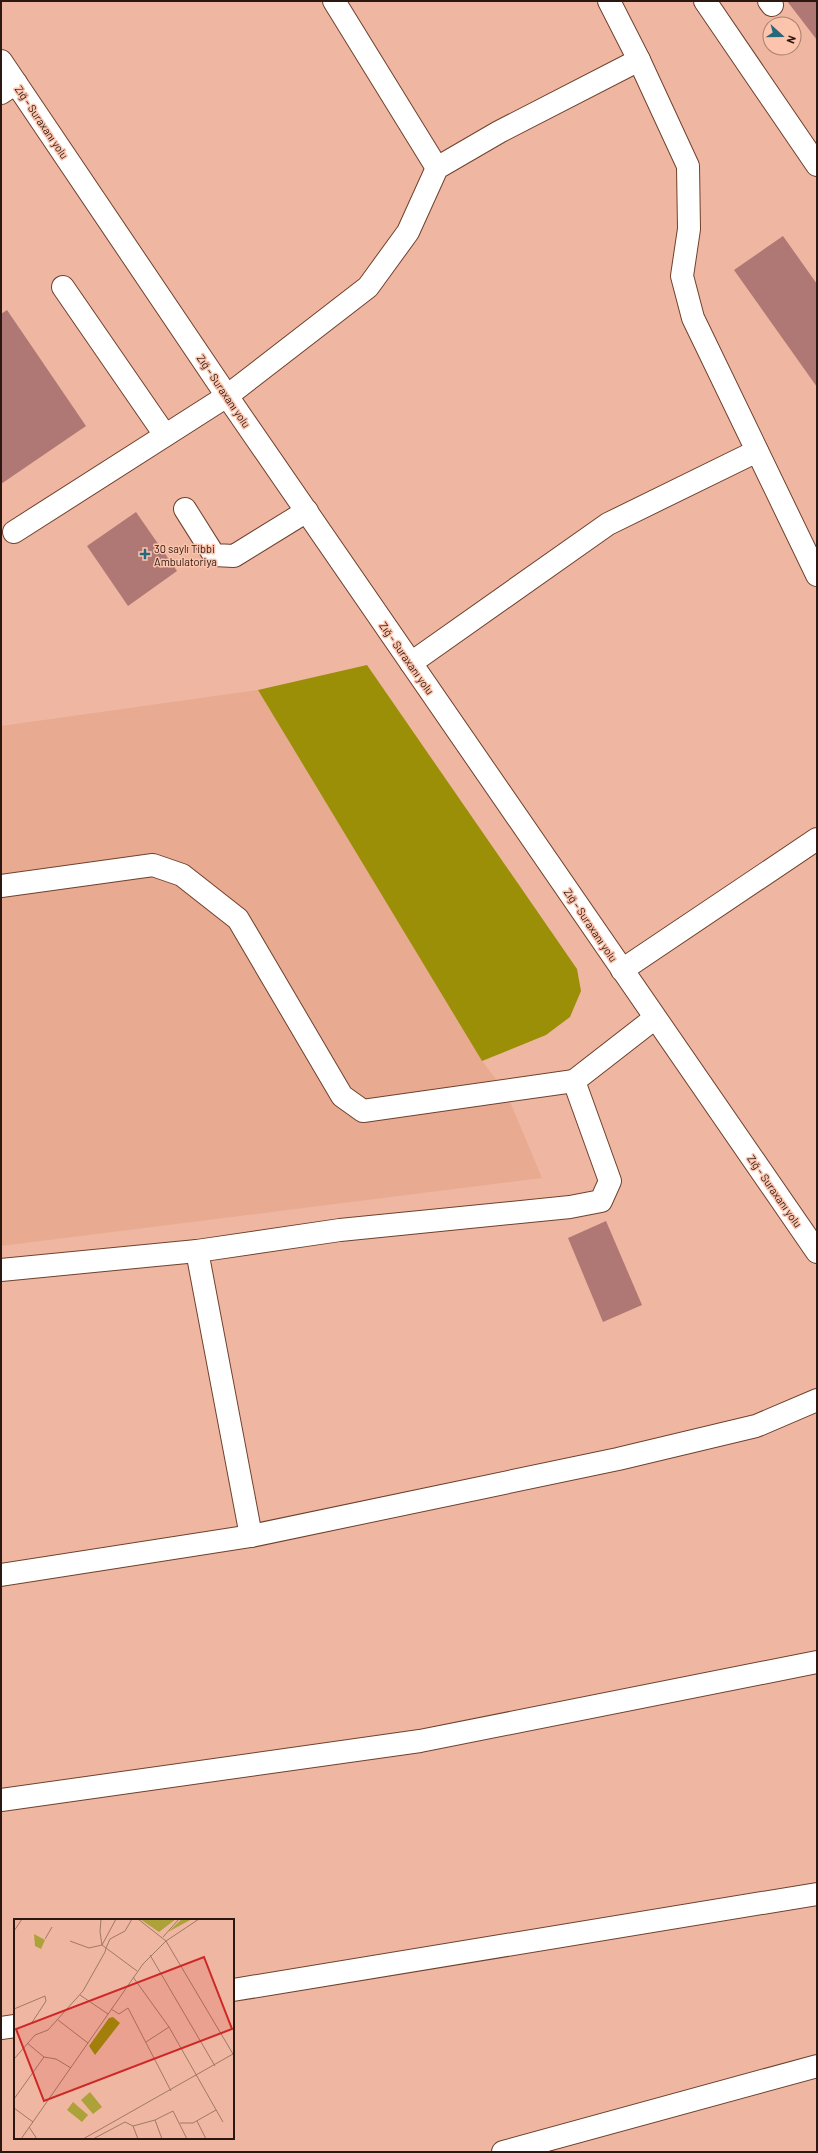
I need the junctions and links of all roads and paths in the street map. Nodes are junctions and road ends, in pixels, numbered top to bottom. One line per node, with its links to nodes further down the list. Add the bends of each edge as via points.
1 (334, 1): 8 (street)
2 (609, 1): 4 (street)
3 (705, 1): 7 (street)
4 (639, 60): 8 (street, via 499,132); 12 (street, via 688,166 689,229 682,276 693,318)
5 (1, 61): 6 (street, Zığ - Suraxanı yolu)
6 (9, 88): 10 (street, Zığ - Suraxanı yolu)
7 (817, 165)
8 (437, 168): 10 (street, via 408,232 368,287)
9 (63, 287): 11 (street)
10 (227, 396): 11 (street); 14 (street, Zığ - Suraxanı yolu)
11 (165, 435): 15 (street)
12 (757, 451): 16 (street); 17 (street, via 608,524)
13 (185, 509): 14 (street, via 214,554 234,556)
14 (307, 511): 17 (street, Zığ - Suraxanı yolu)
15 (14, 532)
16 (817, 575)
17 (411, 662): 20 (street, Zığ - Suraxanı yolu)
18 (817, 838): 20 (street)
19 (1, 886): 22 (street, via 153,865 182,875 238,919 342,1096 363,1111)
20 (622, 970): 21 (street, Zığ - Suraxanı yolu)
21 (655, 1018): 22 (street); 24 (street, Zığ - Suraxanı yolu)
22 (574, 1081): 23 (street, via 610,1181 600,1201 570,1207 340,1230)
23 (197, 1251): 25 (street); 27 (street)
24 (817, 1252)
25 (1, 1270)
26 (817, 1400): 27 (street, via 756,1426 618,1460)
27 (251, 1536): 28 (street)
28 (1, 1575)
29 (817, 1662): 30 (street, via 420,1741)
30 (1, 1800)
31 (817, 1894): 32 (street)
32 (234, 1990)
33 (14, 2026): 34 (street)
34 (1, 2028)
35 (817, 2066): 36 (street)
36 (502, 2152)

